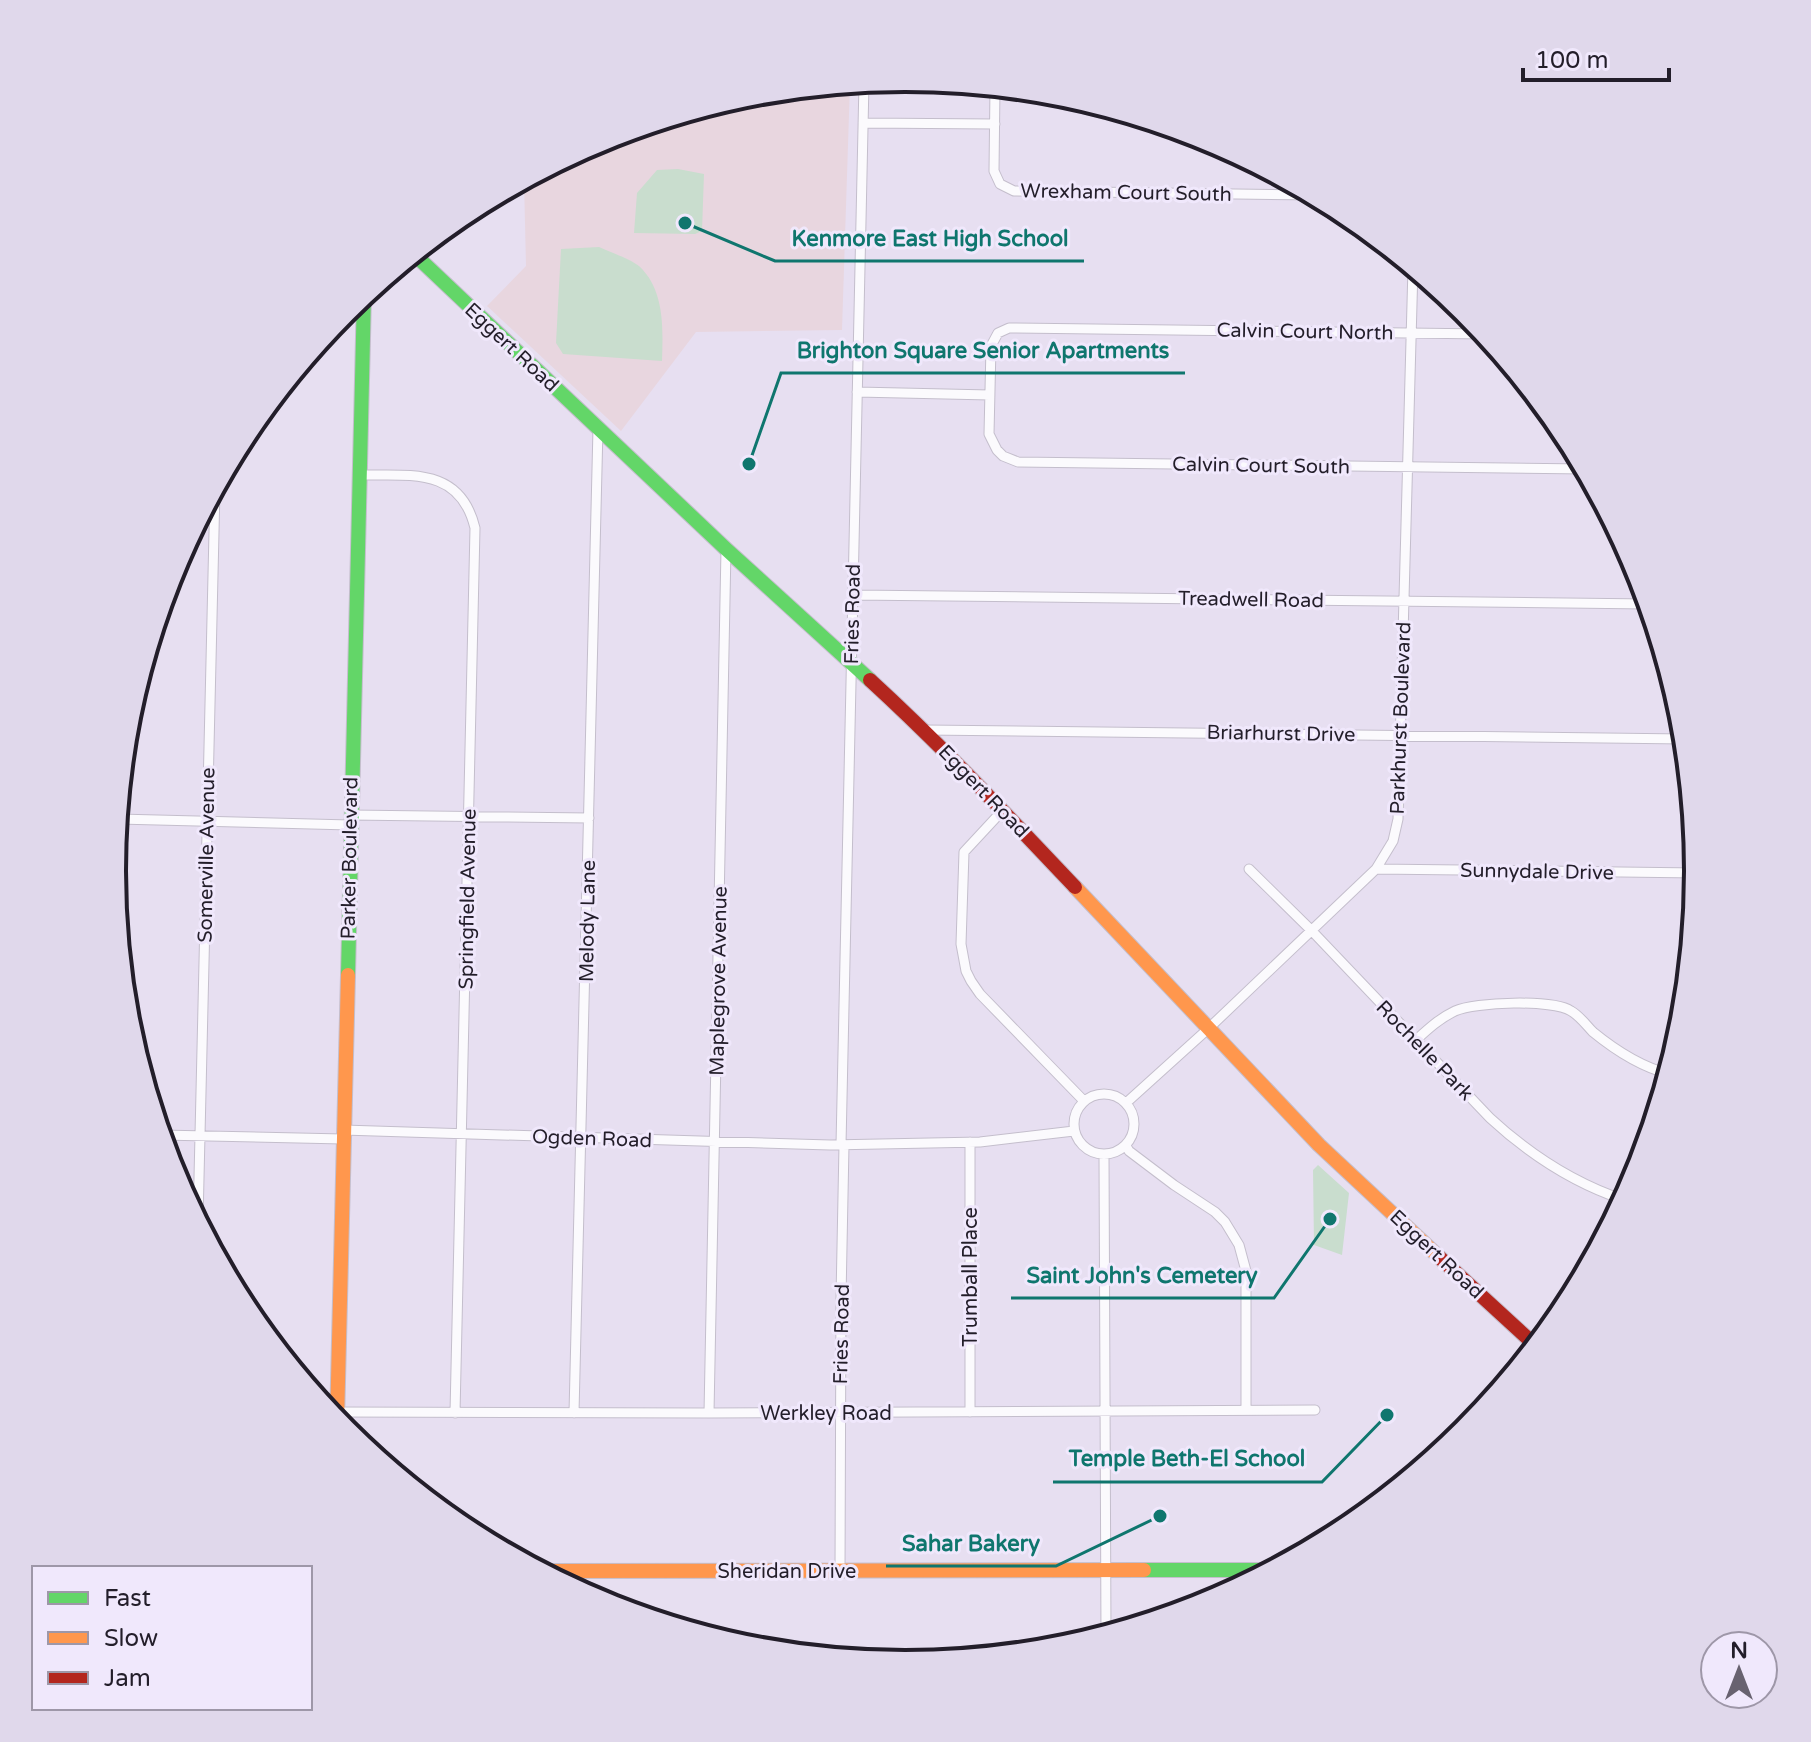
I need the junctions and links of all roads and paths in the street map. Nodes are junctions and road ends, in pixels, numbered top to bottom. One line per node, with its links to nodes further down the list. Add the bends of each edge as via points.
1 (864, 94): 3 (street, Fries Road)
2 (995, 98): 4 (street, Wrexham Court South)
3 (863, 123): 4 (street); 11 (street, Fries Road)
4 (995, 124): 5 (street, Wrexham Court South, via 994,171 1000,184 1014,191)
5 (1293, 195)
6 (421, 261): 13 (street, Eggert Road)
7 (1413, 280): 9 (street, Parkhurst Boulevard)
8 (364, 312): 16 (street, Parker Boulevard)
9 (1412, 333): 10 (street, Calvin Court North); 12 (street, Calvin Court North, via 1009,328 998,333 991,346); 14 (street, Parkhurst Boulevard)
10 (1469, 334)
11 (857, 392): 12 (street); 19 (street, Fries Road)
12 (990, 395): 14 (street, Calvin Court South, via 992,442 1003,456 1018,462)
13 (598, 428): 18 (street, Eggert Road); 28 (street, Melody Lane)
14 (1408, 467): 15 (street, Calvin Court South); 20 (street, Parkhurst Boulevard)
15 (1572, 469)
16 (359, 475): 27 (street, Springfield Avenue, via 432,478 452,488 472,516); 30 (street, Parker Boulevard)
17 (214, 512): 31 (street, Somerville Avenue)
18 (726, 549): 22 (street, Eggert Road); 47 (street, Maplegrove Avenue)
19 (853, 595): 20 (street, Treadwell Road); 22 (street, Fries Road)
20 (1404, 601): 21 (street, Treadwell Road); 24 (street, Parkhurst Boulevard)
21 (1637, 604)
22 (851, 664): 23 (street, Eggert Road); 49 (street, Fries Road)
23 (925, 730): 24 (street, Briarhurst Drive); 26 (street, Eggert Road)
24 (1401, 735): 25 (street, Briarhurst Drive); 33 (street, Parkhurst Boulevard, via 1396,829)
25 (1673, 739)
26 (1003, 810): 36 (street, Eggert Road); 39 (street, via 964,852 961,944 966,971 980,994)
27 (469, 817): 28 (street); 30 (street); 42 (street, Springfield Avenue)
28 (589, 818): 46 (street, Melody Lane)
29 (128, 819): 31 (street)
30 (350, 820): 31 (street); 44 (street, Parker Boulevard)
31 (207, 821): 45 (street, Somerville Avenue)
32 (1249, 869): 35 (street, Rochelle Park)
33 (1376, 869): 34 (street, Sunnydale Drive); 35 (street, Parkhurst Boulevard)
34 (1684, 873)
35 (1312, 931): 36 (street, Parkhurst Boulevard); 37 (street, Rochelle Park)
36 (1209, 1028): 40 (street, Parkhurst Boulevard); 54 (street, Eggert Road, via 1319,1145)
37 (1416, 1040): 38 (street, via 1467,1006 1552,1004 1571,1011 1624,1054); 52 (street, Rochelle Park, via 1512,1139 1563,1173)
38 (1659, 1070)
39 (1084, 1101): 40 (street, via 1109,1094); 41 (street, via 1075,1115)
40 (1126, 1103): 50 (street, via 1135,1121)
41 (1074, 1131): 48 (street, Ogden Road); 51 (street, via 1082,1145)
42 (462, 1134): 44 (street, Ogden Road); 46 (street, Ogden Road); 61 (street, Springfield Avenue)
43 (173, 1135): 45 (street, Ogden Road)
44 (343, 1135): 45 (street, Ogden Road); 55 (street, Parker Boulevard)
45 (200, 1136): 53 (street, Somerville Avenue)
46 (581, 1138): 47 (street, Ogden Road); 62 (street, Melody Lane)
47 (715, 1141): 49 (street, Ogden Road); 63 (street, Maplegrove Avenue)
48 (970, 1142): 49 (street, Ogden Road); 60 (street, Trumball Place)
49 (843, 1145): 59 (street, Fries Road)
50 (1126, 1146): 51 (street); 56 (street, via 1215,1212 1239,1245 1246,1271)
51 (1104, 1155): 58 (street)
52 (1613, 1196)
53 (199, 1197)
54 (1528, 1339)
55 (337, 1403)
56 (1246, 1410): 57 (street, Werkley Road); 58 (street, Werkley Road)
57 (1315, 1410)
58 (1107, 1411): 60 (street, Werkley Road); 65 (street)
59 (840, 1412): 60 (street, Werkley Road); 63 (street, Werkley Road); 68 (street, Fries Road)
60 (970, 1412)
61 (455, 1413): 62 (street, Werkley Road); 64 (street, Werkley Road)
62 (574, 1413): 63 (street, Werkley Road)
63 (709, 1413)
64 (350, 1417)
65 (1106, 1570): 66 (street, Sheridan Drive); 68 (street, Sheridan Drive); 69 (street)
66 (1250, 1570)
67 (563, 1571): 68 (street, Sheridan Drive)
68 (840, 1571)
69 (1106, 1623)

